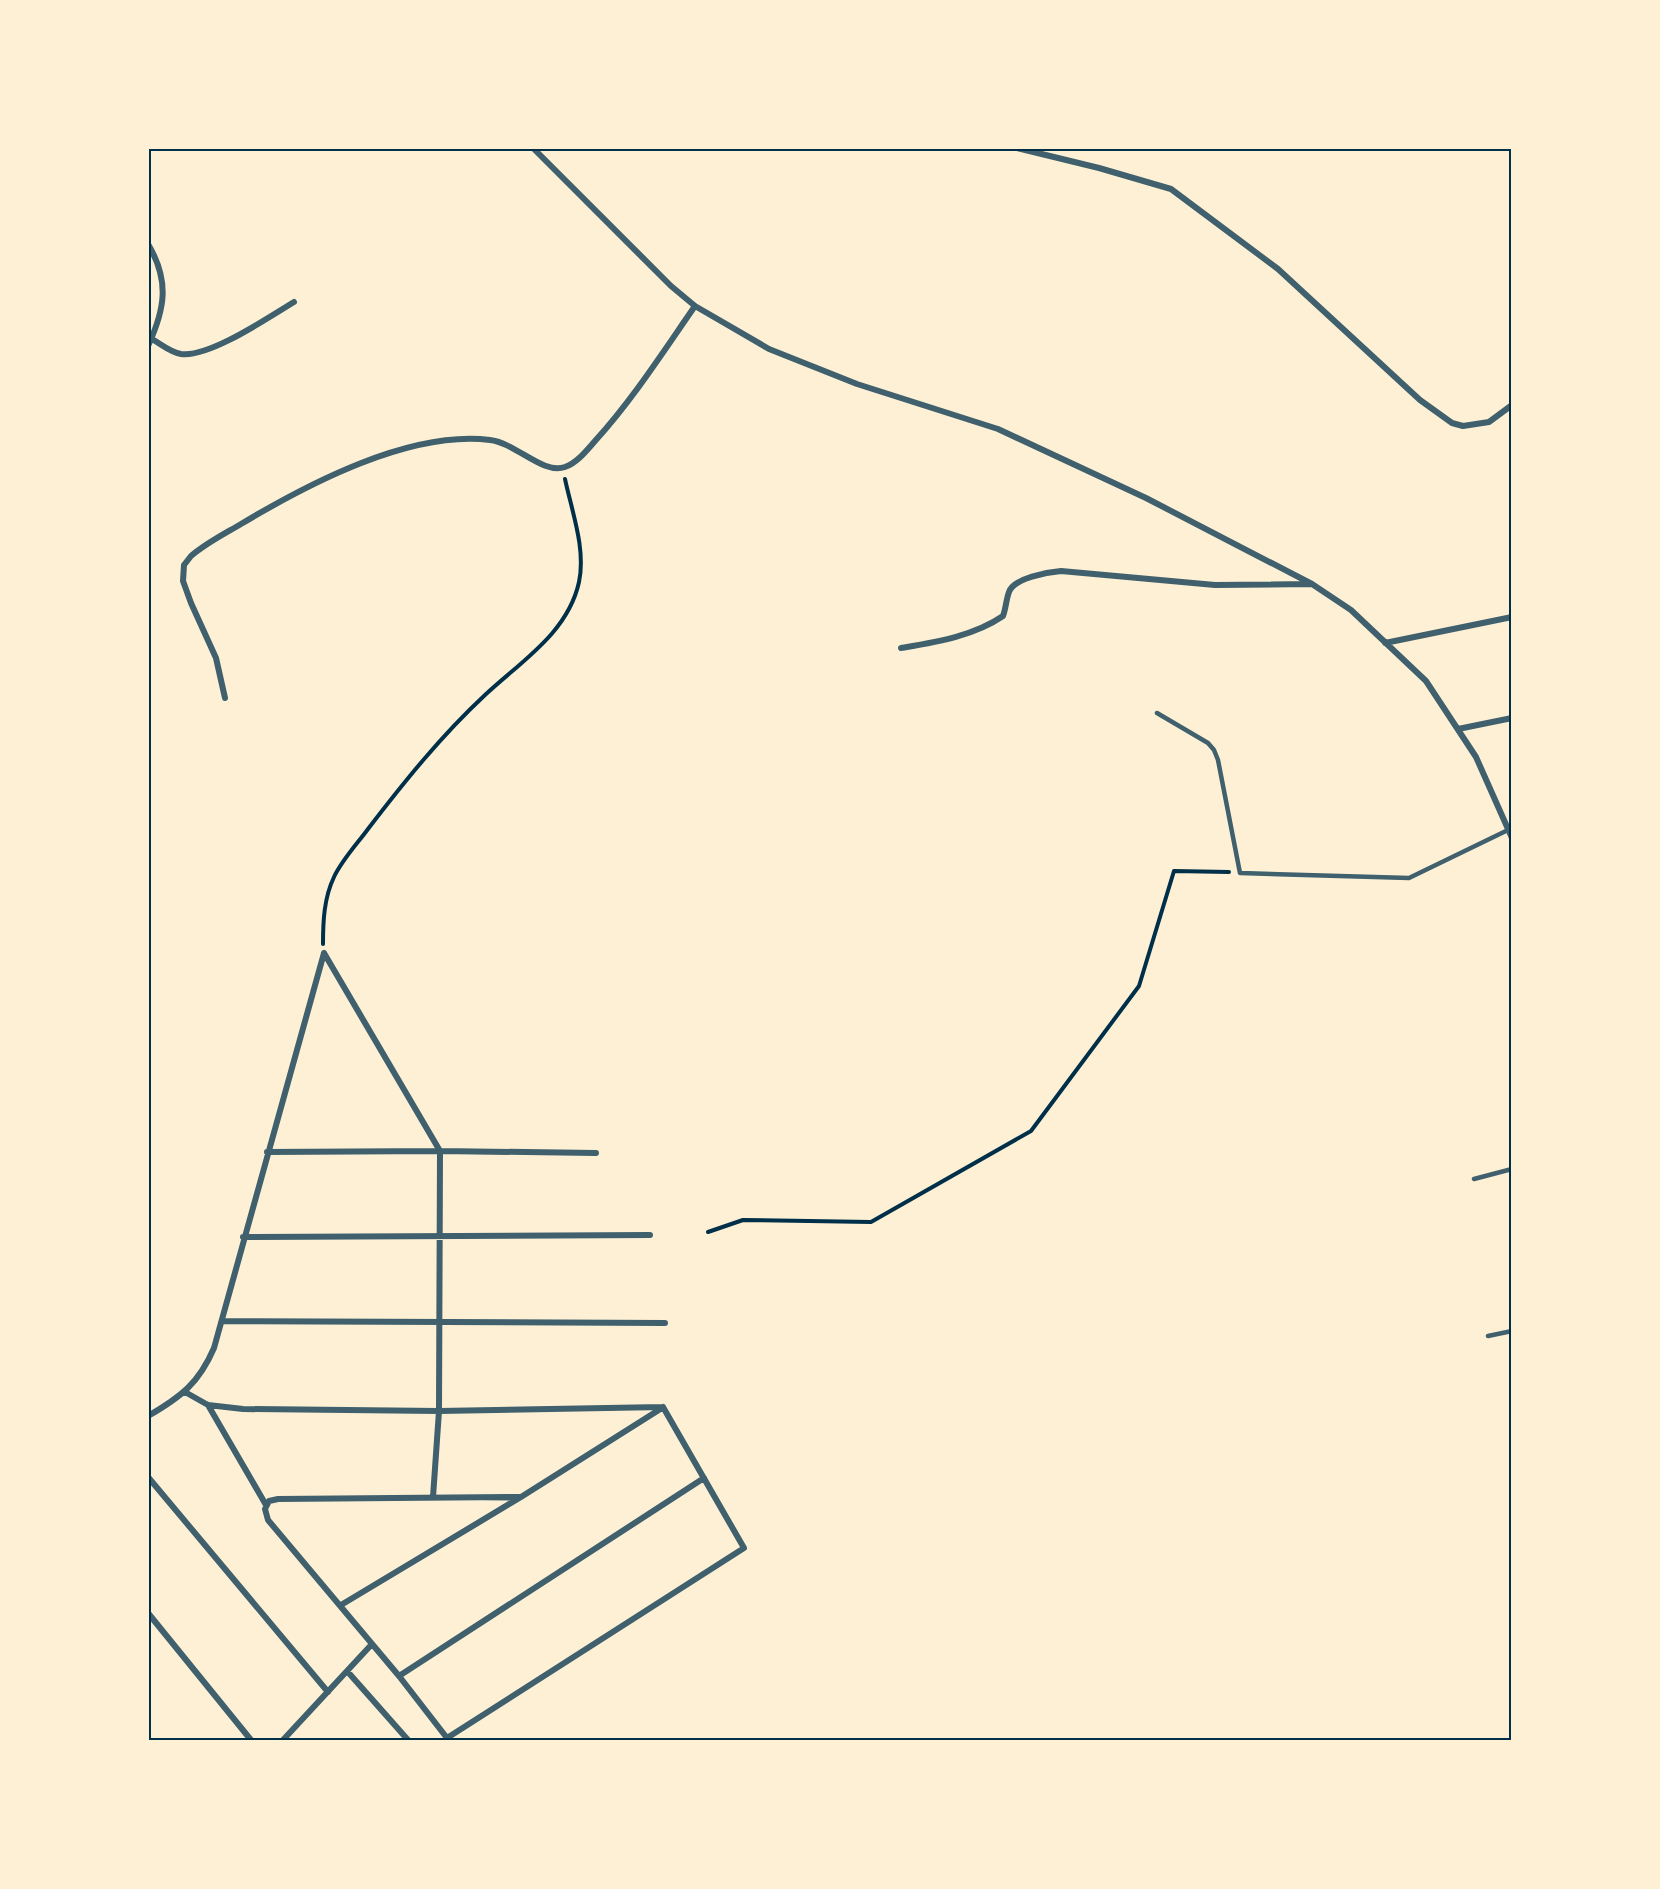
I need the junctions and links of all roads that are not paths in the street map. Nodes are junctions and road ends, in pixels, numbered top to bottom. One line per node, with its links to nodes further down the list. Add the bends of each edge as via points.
1 (533, 148): 6 (street)
2 (1017, 148): 3 (street)
3 (1039, 151): 9 (street, via 1171,189 1278,269 1420,400 1452,423 1463,426 1489,422)
4 (148, 244): 7 (street, via 160,267 164,290)
5 (294, 302): 7 (street, via 235,337 194,354 178,353)
6 (695, 306): 10 (street, via 769,349 807,365 998,429 1146,498); 14 (street, via 621,413 583,454 562,468 544,467 510,445 492,440 446,441 407,448 315,483 198,550 184,565 183,581 216,658)
7 (152, 339): 8 (street)
8 (148, 346)
9 (1512, 405)
10 (1312, 584): 12 (street, via 1351,610); 13 (street, via 1215,585 1047,573 1014,584 1003,616 988,626)
11 (1512, 617): 12 (street)
12 (1385, 643): 17 (street, via 1426,681)
13 (901, 648)
14 (225, 698)
15 (1157, 713): 18 (lane, via 1214,750 1240,873 1409,878)
16 (1512, 718): 17 (street)
17 (1458, 729): 18 (street, via 1476,757)
18 (1508, 830): 19 (street)
19 (1512, 838)
20 (440, 1151): 21 (street); 21 (street, via 324,953); 22 (street); 26 (street)
21 (267, 1152): 27 (street)
22 (596, 1153)
23 (1512, 1169): 24 (lane)
24 (1474, 1179)
25 (650, 1235): 26 (street)
26 (440, 1236): 27 (street); 29 (street)
27 (243, 1238): 28 (street)
28 (222, 1321): 29 (street); 33 (street, via 207,1365)
29 (439, 1323): 30 (street); 36 (street)
30 (665, 1323)
31 (1512, 1331): 32 (lane)
32 (1488, 1336)
33 (185, 1392): 34 (street); 37 (street)
34 (208, 1405): 36 (street, via 243,1409); 42 (street)
35 (663, 1407): 36 (street); 39 (street); 41 (street)
36 (439, 1411): 40 (street)
37 (148, 1416)
38 (148, 1477): 48 (street)
39 (704, 1478): 47 (street); 47 (street, via 744,1548 447,1738)
40 (433, 1497): 41 (street); 42 (street, via 278,1499)
41 (521, 1497): 43 (street)
42 (266, 1505): 43 (street, via 268,1520)
43 (341, 1605): 45 (street)
44 (148, 1613): 49 (street)
45 (372, 1644): 46 (street); 47 (street)
46 (347, 1671): 48 (street); 51 (street)
47 (399, 1676)
48 (328, 1692): 50 (street)
49 (251, 1740)
50 (285, 1740)
51 (408, 1740)

